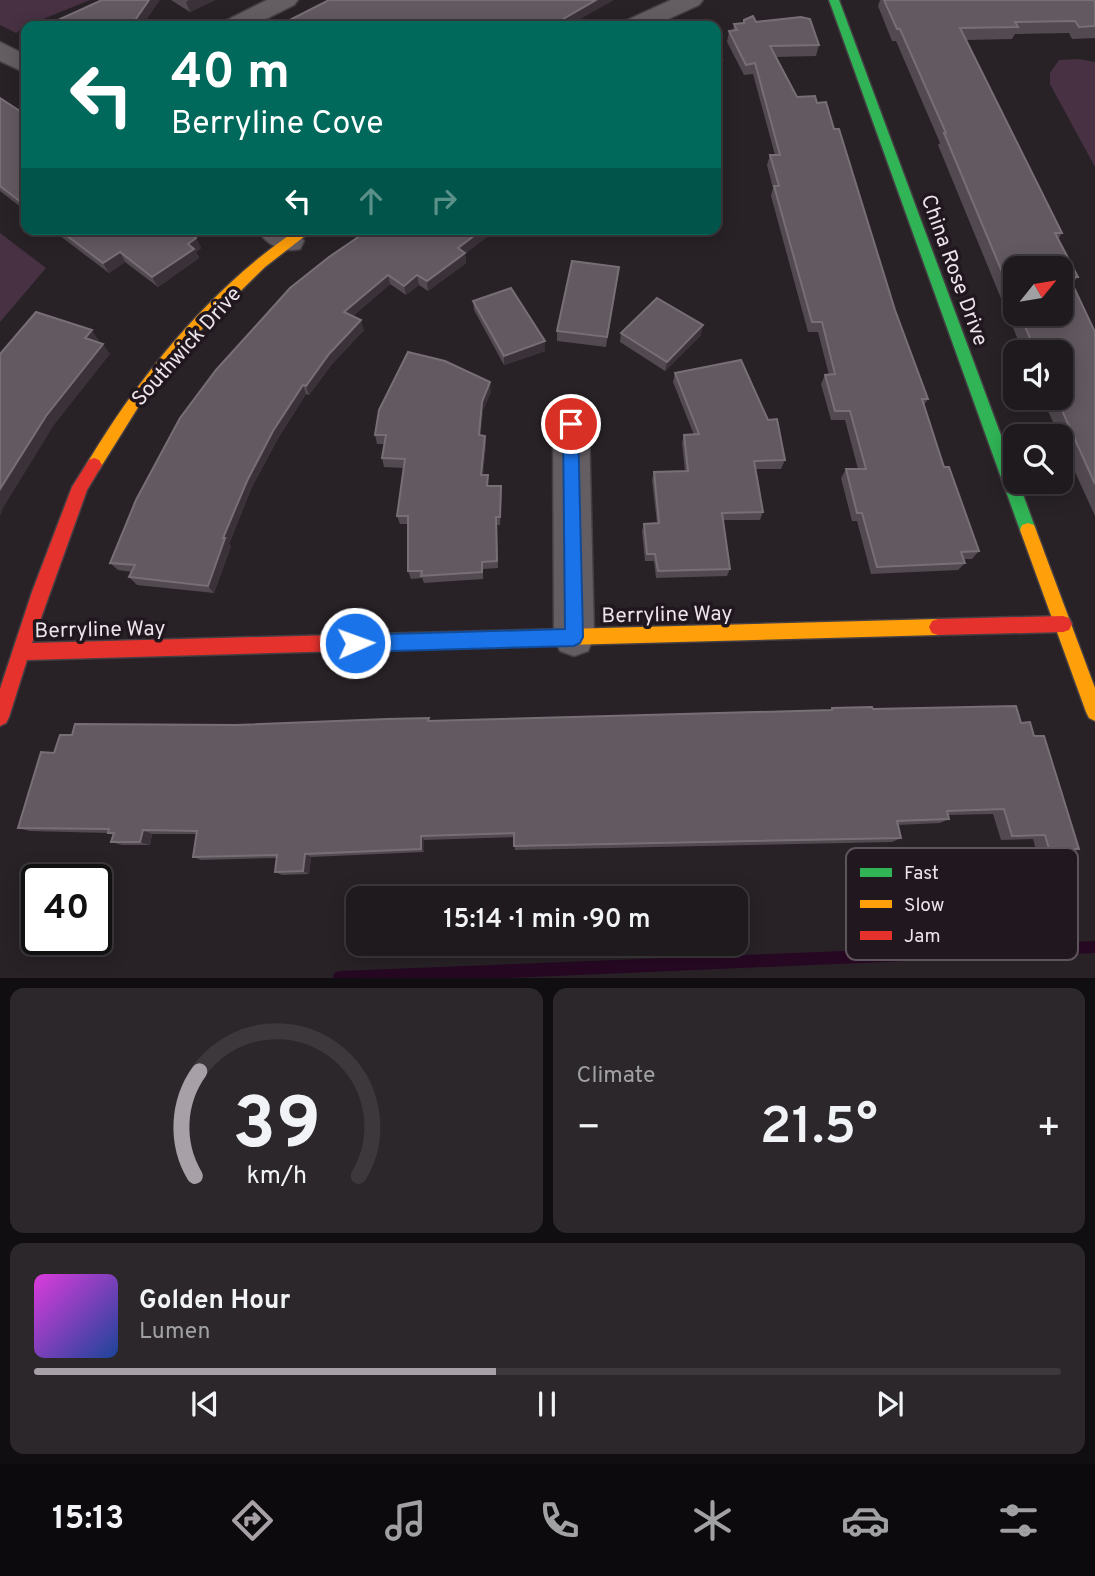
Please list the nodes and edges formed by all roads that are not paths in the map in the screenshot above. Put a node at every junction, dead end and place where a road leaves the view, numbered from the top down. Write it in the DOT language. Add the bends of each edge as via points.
graph roads {
  1 [pos="286,0"];
  2 [pos="691,0"];
  3 [pos="834,0"];
  4 [pos="244,21"];
  5 [pos="645,21"];
  6 [pos="0,50"];
  7 [pos="21,62"];
  8 [pos="288,235"];
  9 [pos="571,424"];
  10 [pos="1063,624"];
  11 [pos="574,637"];
  12 [pos="21,652"];
  13 [pos="1095,712"];
  14 [pos="0,717"];
  1 -- 4 [label="street"];
  2 -- 5 [label="street"];
  3 -- 10 [label="street, China Rose Drive"];
  6 -- 7 [label="street"];
  8 -- 12 [label="street, Southwick Drive" via="213,309 136,398 80,487"];
  9 -- 11 [label="street"];
  10 -- 11 [label="street, Berryline Way"];
  10 -- 13 [label="street, China Rose Drive"];
  11 -- 12 [label="street, Berryline Way"];
  12 -- 14 [label="street, Southwick Drive"];
}
